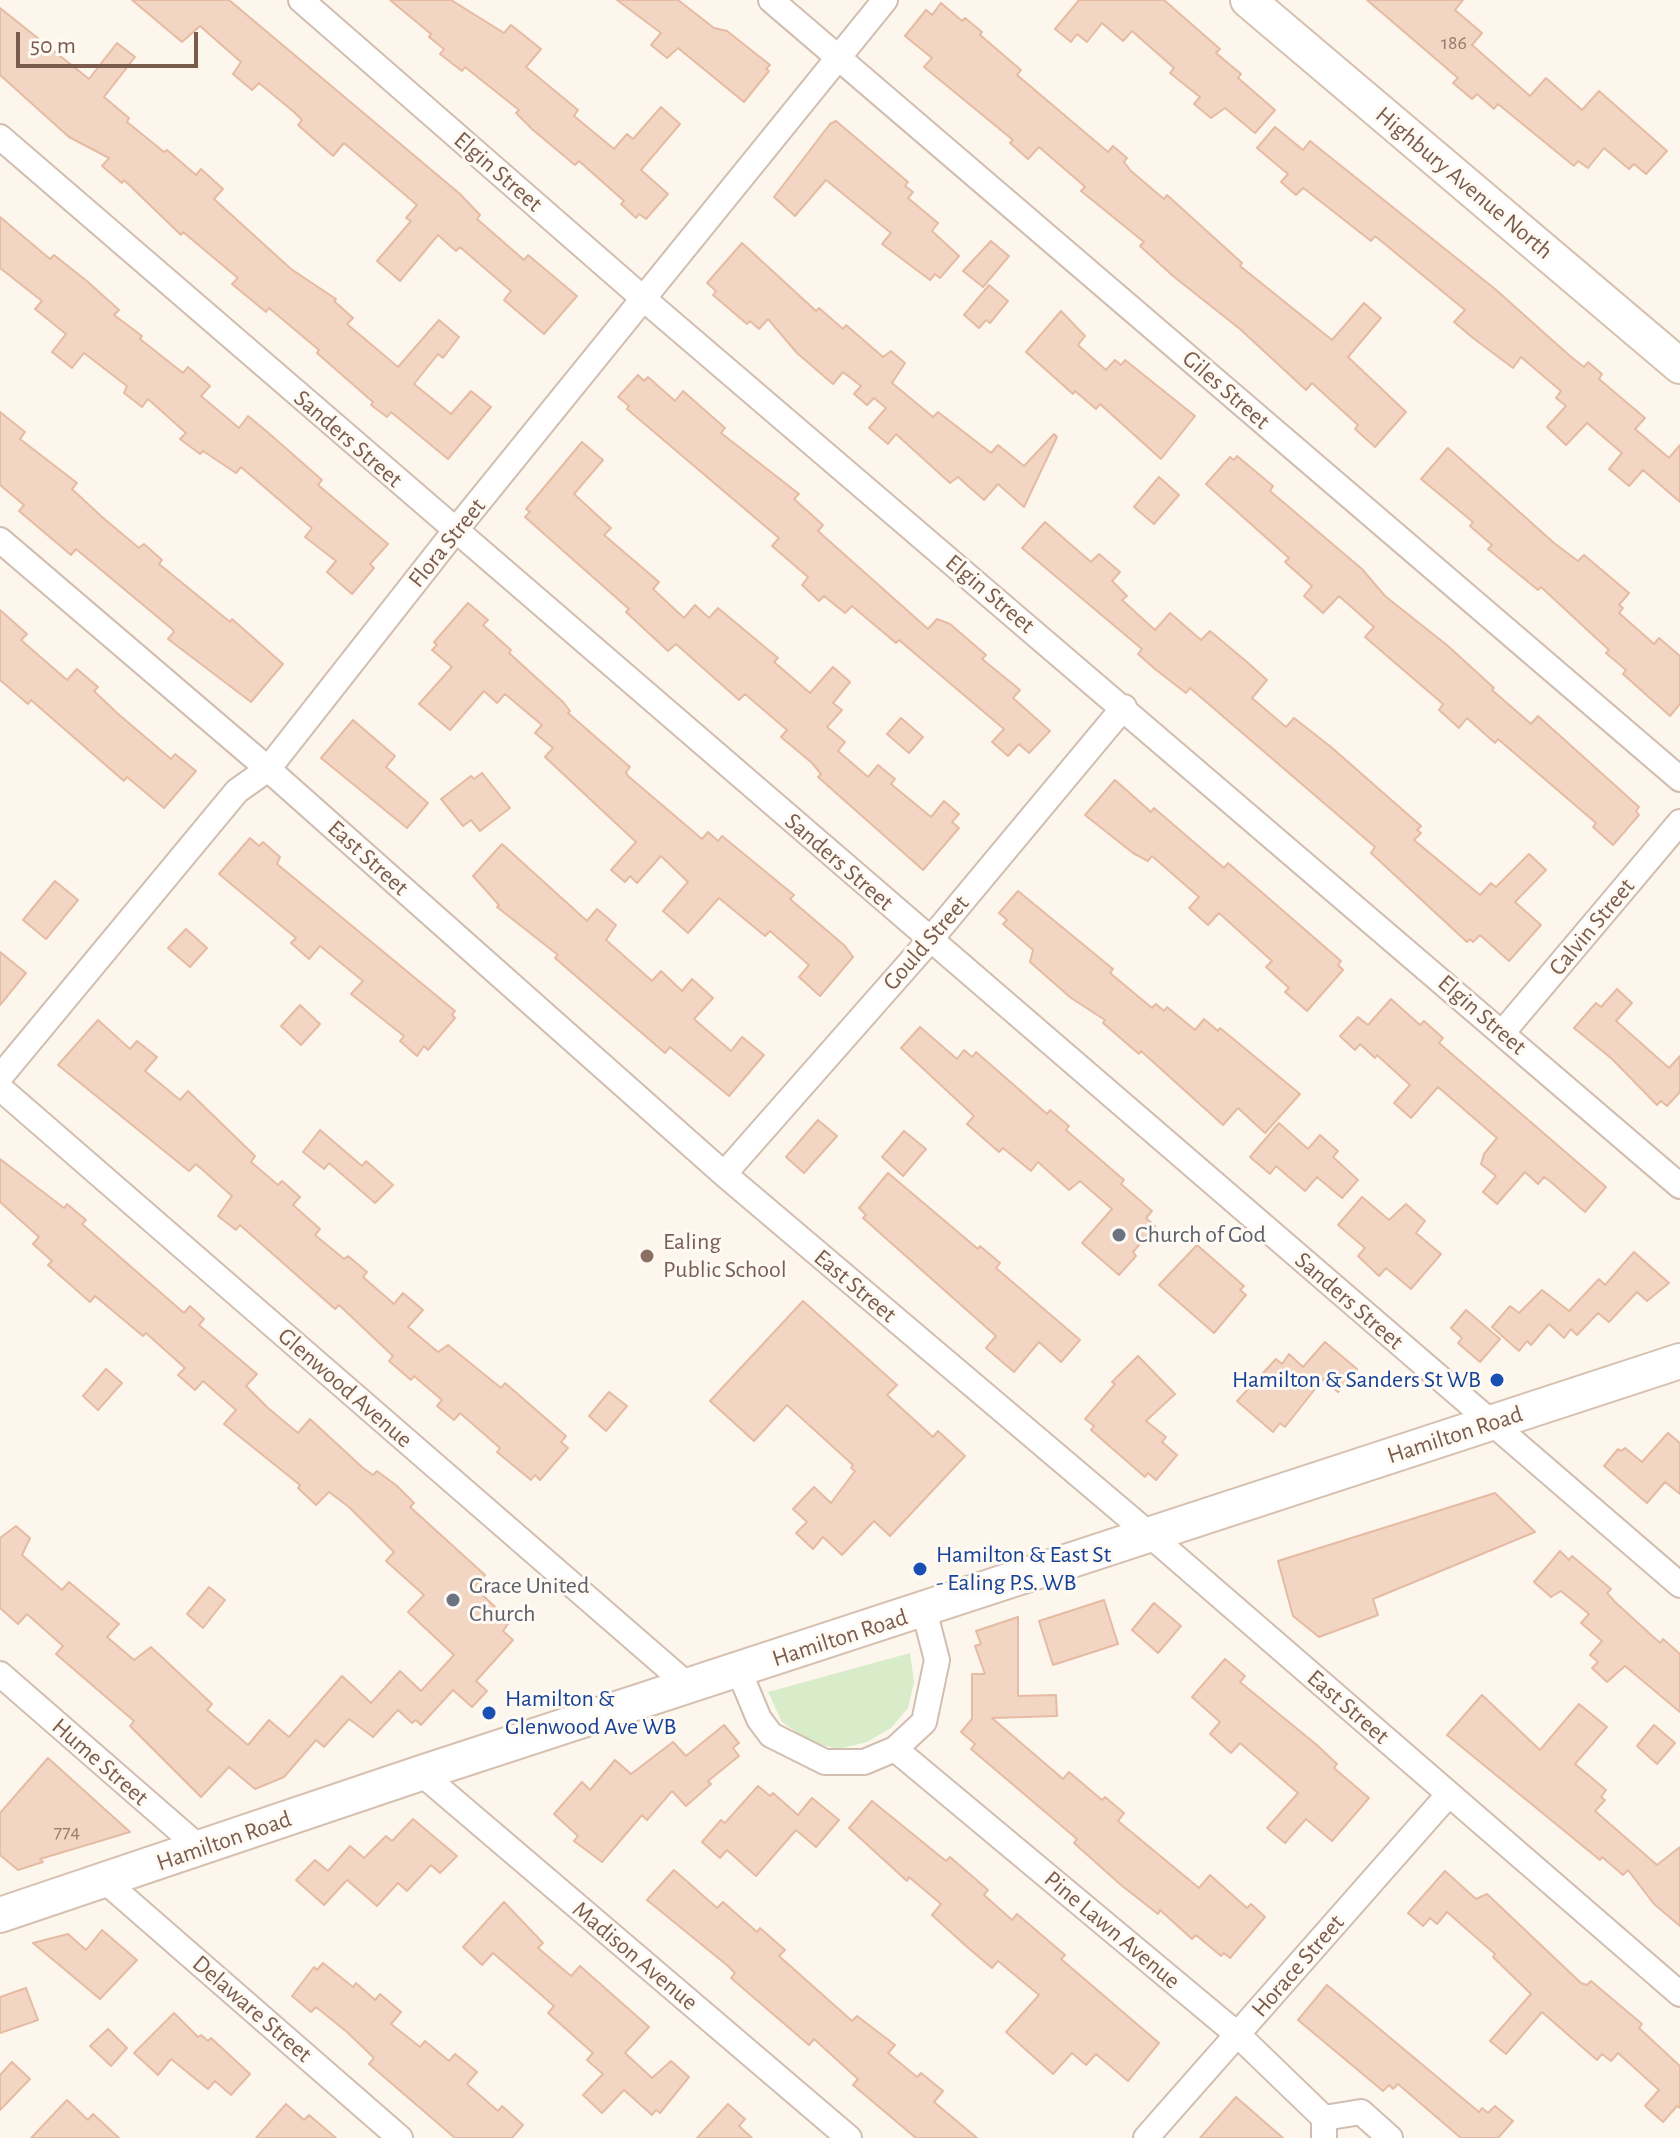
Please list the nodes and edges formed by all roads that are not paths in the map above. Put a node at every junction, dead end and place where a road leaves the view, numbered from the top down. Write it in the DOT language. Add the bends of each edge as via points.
graph roads {
  1 [pos="301,0"];
  2 [pos="771,0"];
  3 [pos="885,0"];
  4 [pos="1248,0"];
  5 [pos="838,57"];
  6 [pos="0,137"];
  7 [pos="645,300"];
  8 [pos="1680,366"];
  9 [pos="455,531"];
  10 [pos="0,540"];
  11 [pos="1124,707"];
  12 [pos="268,769"];
  13 [pos="1680,779"];
  14 [pos="1680,822"];
  15 [pos="930,940"];
  16 [pos="1503,1032"];
  17 [pos="0,1077"];
  18 [pos="0,1088"];
  19 [pos="724,1174"];
  20 [pos="1680,1186"];
  21 [pos="1680,1361"];
  22 [pos="1491,1423"];
  23 [pos="1150,1535"];
  24 [pos="1680,1585"];
  25 [pos="924,1610"];
  26 [pos="739,1671"];
  27 [pos="0,1674"];
  28 [pos="690,1687"];
  29 [pos="895,1749"];
  30 [pos="421,1773"];
  31 [pos="1449,1794"];
  32 [pos="201,1849"];
  33 [pos="105,1881"];
  34 [pos="0,1915"];
  35 [pos="1680,1994"];
  36 [pos="1238,2035"];
  37 [pos="1324,2128"];
  38 [pos="400,2138"];
  39 [pos="849,2138"];
  40 [pos="1146,2138"];
  41 [pos="1390,2138"];
  1 -- 7 [label="street, Elgin Street"];
  2 -- 5 [label="street, Giles Street"];
  3 -- 5 [label="street, Flora Street"];
  4 -- 8 [label="main road, Highbury Avenue North"];
  5 -- 7 [label="street, Flora Street"];
  5 -- 13 [label="street, Giles Street"];
  6 -- 9 [label="street, Sanders Street"];
  7 -- 9 [label="street, Flora Street"];
  7 -- 11 [label="street, Elgin Street"];
  9 -- 12 [label="street, Flora Street"];
  9 -- 15 [label="street, Sanders Street"];
  10 -- 12 [label="street, East Street"];
  11 -- 15 [label="street, Gould Street"];
  11 -- 16 [label="street, Elgin Street"];
  12 -- 17 [label="street, Flora Street" via="237,791"];
  12 -- 19 [label="street, East Street"];
  14 -- 16 [label="street, Calvin Street"];
  15 -- 19 [label="street, Gould Street"];
  15 -- 22 [label="street, Sanders Street"];
  16 -- 20 [label="street, Elgin Street"];
  18 -- 28 [label="street, Glenwood Avenue"];
  19 -- 23 [label="street, East Street"];
  21 -- 22 [label="main road, Hamilton Road"];
  22 -- 23 [label="main road, Hamilton Road"];
  22 -- 24 [label="street, Sanders Street"];
  23 -- 25 [label="main road, Hamilton Road"];
  23 -- 31 [label="street, East Street"];
  25 -- 26 [label="main road, Hamilton Road"];
  25 -- 29 [label="street" via="937,1660 924,1722"];
  26 -- 28 [label="main road, Hamilton Road"];
  26 -- 29 [label="street" via="759,1719 771,1735 797,1751 825,1762 864,1762"];
  27 -- 32 [label="street, Hume Street"];
  28 -- 30 [label="main road, Hamilton Road"];
  29 -- 36 [label="street, Pine Lawn Avenue"];
  30 -- 32 [label="main road, Hamilton Road"];
  30 -- 39 [label="street, Madison Avenue"];
  31 -- 35 [label="street, East Street"];
  31 -- 36 [label="street, Horace Street"];
  32 -- 33 [label="main road, Hamilton Road"];
  33 -- 34 [label="main road, Hamilton Road"];
  33 -- 38 [label="street, Delaware Street"];
  36 -- 37 [label="street, Pine Lawn Avenue"];
  36 -- 40 [label="street, Horace Street"];
  37 -- 41 [label="street, Pine Lawn Avenue" via="1361,2112"];
}
